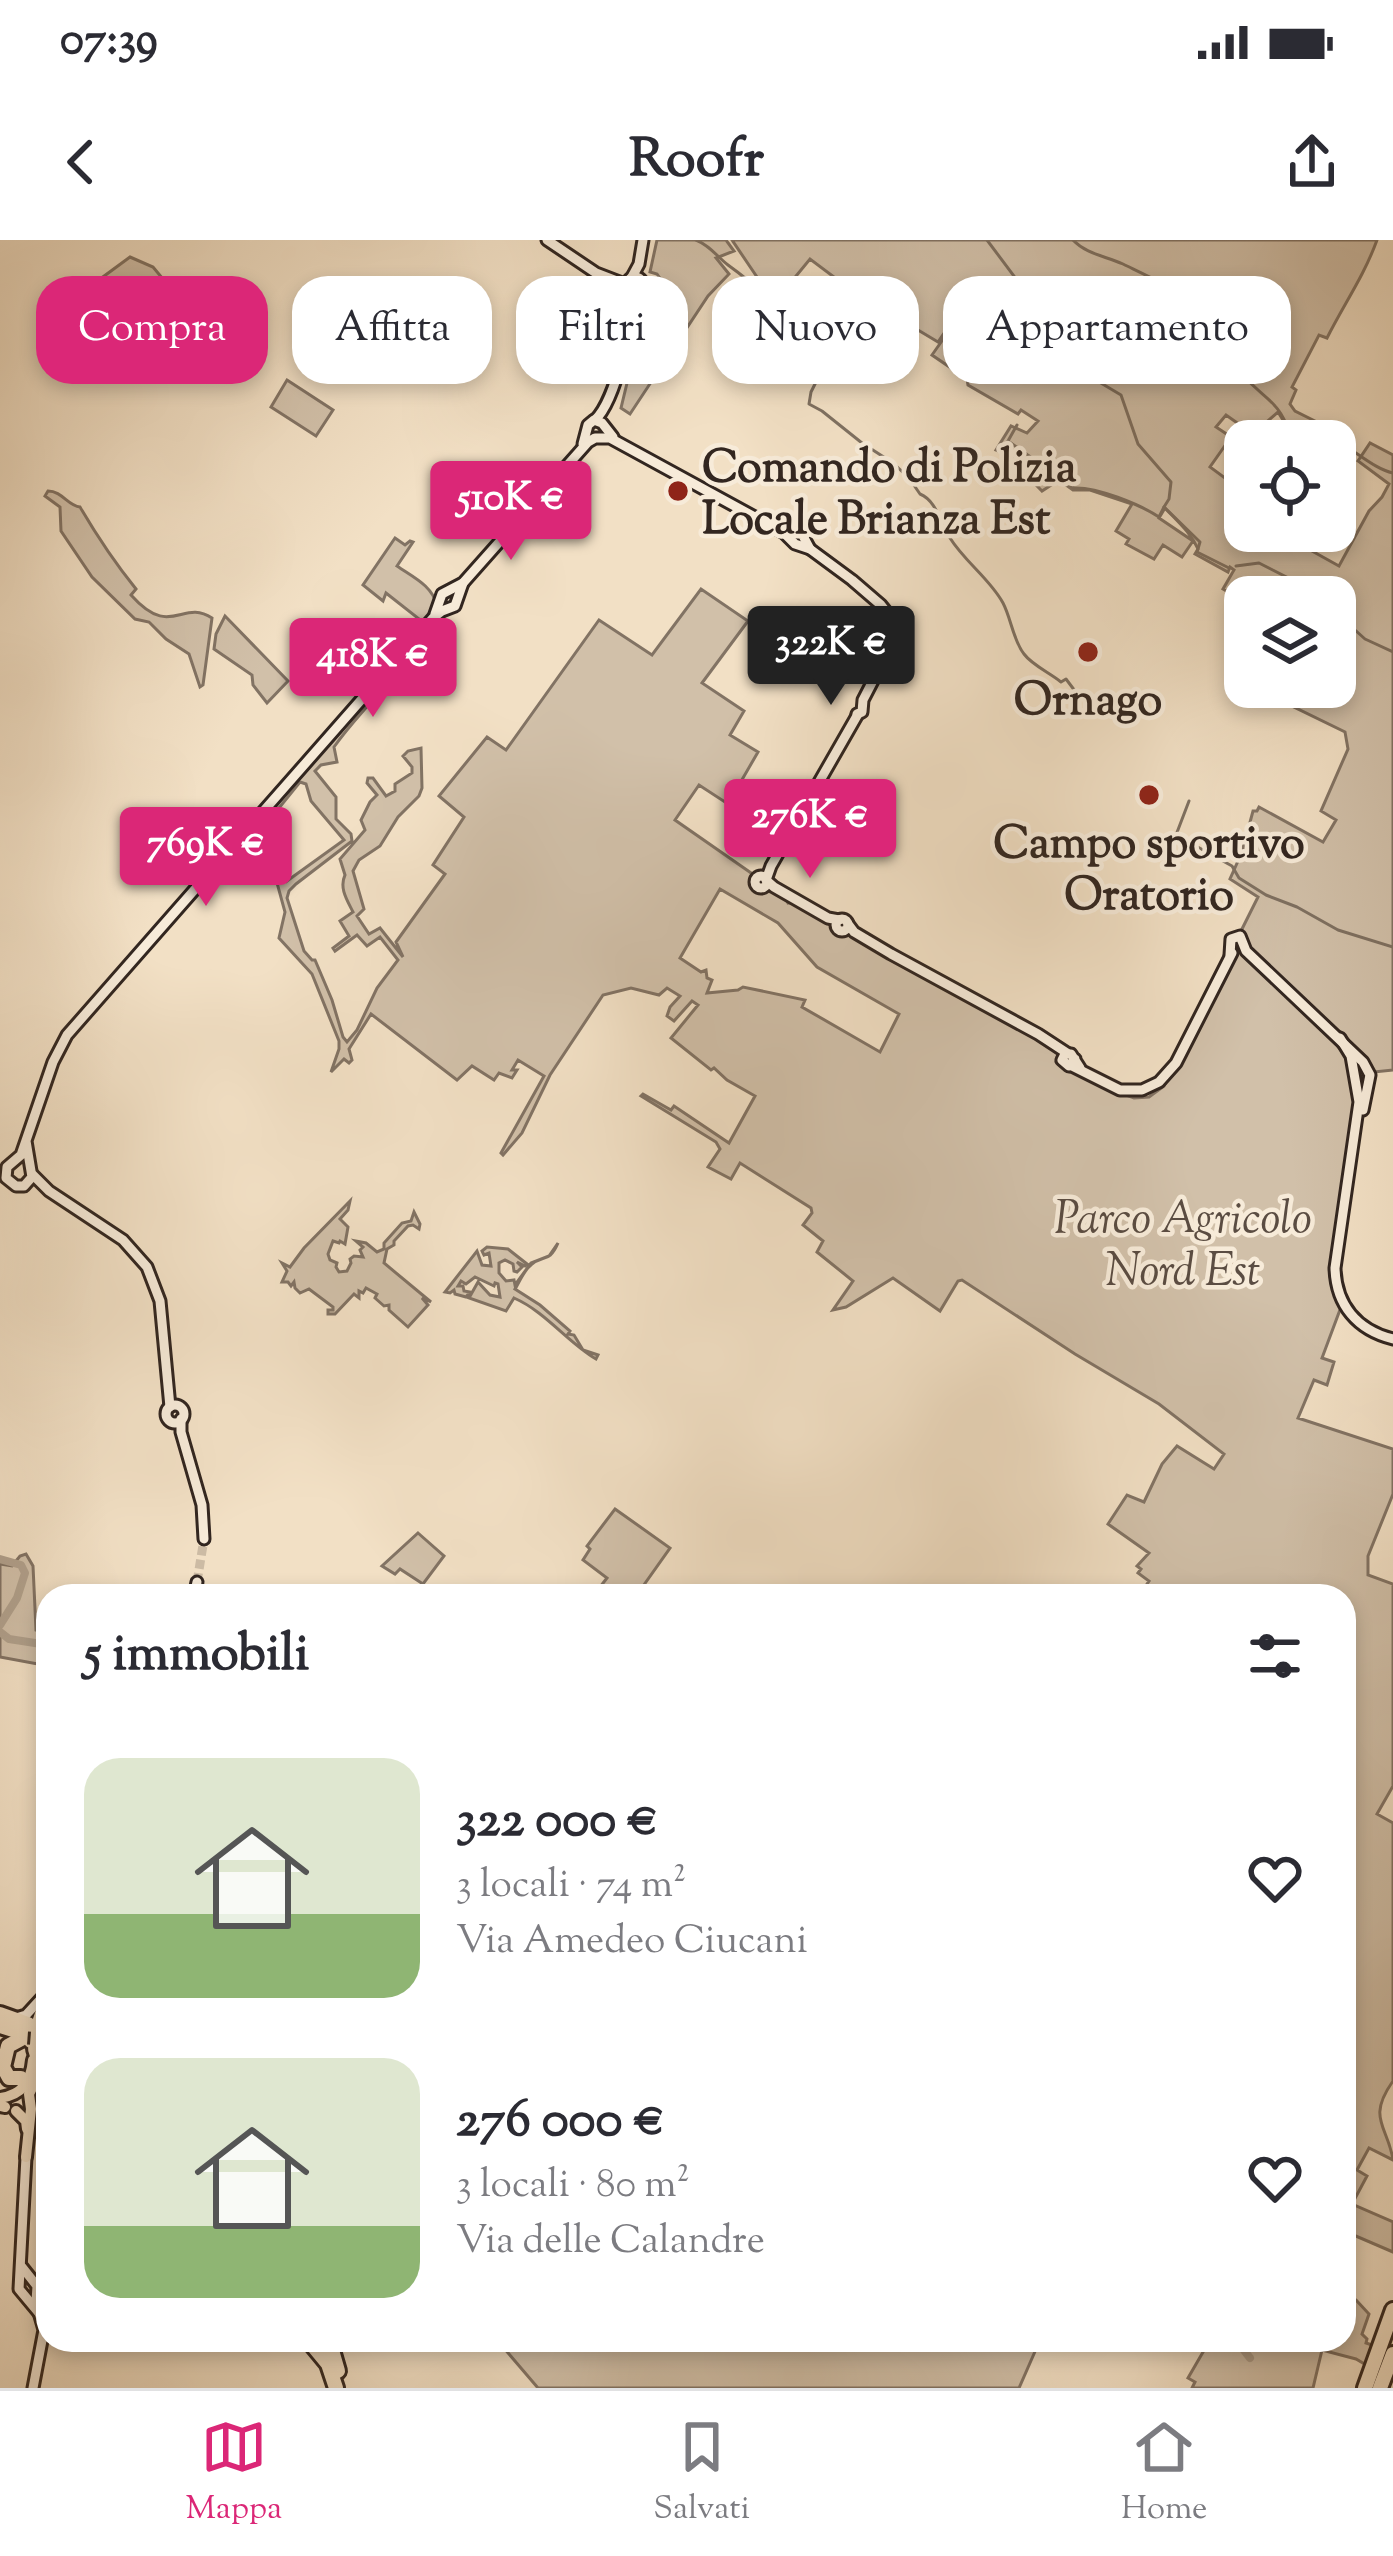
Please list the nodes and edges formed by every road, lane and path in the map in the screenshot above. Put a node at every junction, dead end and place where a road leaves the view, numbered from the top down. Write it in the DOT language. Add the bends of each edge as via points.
graph roads {
  1 [pos="547,240"];
  2 [pos="643,240"];
  3 [pos="604,276"];
  4 [pos="635,276"];
  5 [pos="613,384"];
  6 [pos="598,430"];
  7 [pos="1337,1035"];
  8 [pos="1366,1066"];
  9 [pos="1360,1078"];
  10 [pos="26,1165"];
  11 [pos="21,1186"];
  12 [pos="49,1190"];
  13 [pos="1393,1339"];
  14 [pos="204,1538"];
  15 [pos="36,2005"];
  16 [pos="0,2025"];
  17 [pos="36,2042"];
  18 [pos="0,2060"];
  19 [pos="36,2076"];
  20 [pos="36,2077"];
  21 [pos="0,2079"];
  22 [pos="28,2080"];
  23 [pos="3,2102"];
  24 [pos="31,2104"];
  25 [pos="26,2157"];
  26 [pos="20,2262"];
  27 [pos="34,2285"];
  28 [pos="21,2291"];
  29 [pos="36,2294"];
  30 [pos="36,2308"];
  31 [pos="1393,2310"];
  32 [pos="1393,2333"];
  33 [pos="42,2352"];
  34 [pos="318,2352"];
  35 [pos="329,2352"];
  36 [pos="1393,2354"];
  37 [pos="33,2388"];
  38 [pos="338,2388"];
  39 [pos="1372,2388"];
  1 -- 3 [label="main road"];
  2 -- 4 [label="main road"];
  5 -- 6 [label="main road"];
  6 -- 7 [label="main road" via="798,540 865,590 895,625 766,882 1052,1042 1120,1090 1142,1090 1176,1064 1236,947"];
  6 -- 10 [label="main road" via="454,595 441,594 433,618 70,1031 26,1141"];
  7 -- 8 [label="main road"];
  7 -- 9 [label="main road"];
  8 -- 9 [label="main road"];
  8 -- 9 [label="main road" via="1360,1063"];
  9 -- 13 [label="main road" via="1336,1287 1355,1320"];
  10 -- 11 [label="main road" via="30,1181"];
  10 -- 11 [label="main road" via="8,1165 11,1184"];
  10 -- 12 [label="main road"];
  11 -- 12 [label="main road"];
  12 -- 14 [label="main road" via="123,1240 152,1275 168,1387 183,1411 179,1425"];
  15 -- 16 [label="main road"];
  16 -- 17 [label="highway"];
  16 -- 18 [label="highway"];
  17 -- 22 [label="highway" via="12,2042 3,2067 9,2078"];
  17 -- 23 [label="main road" via="27,2083"];
  19 -- 22 [label="main road"];
  20 -- 22 [label="main road"];
  21 -- 22 [label="main road"];
  21 -- 23 [label="main road"];
  22 -- 24 [label="main road"];
  23 -- 24 [label="main road"];
  23 -- 24 [label="main road" via="27,2113"];
  23 -- 25 [label="main road" via="27,2123"];
  24 -- 25 [label="main road"];
  25 -- 26 [label="main road"];
  26 -- 27 [label="main road"];
  26 -- 28 [label="main road"];
  27 -- 28 [label="main road" via="24,2280"];
  27 -- 29 [label="main road"];
  28 -- 30 [label="main road"];
  31 -- 39 [label="highway"];
  32 -- 39 [label="highway"];
  33 -- 37 [label="main road"];
  34 -- 38 [label="highway"];
  35 -- 38 [label="highway"];
  36 -- 39 [label="highway"];
}
